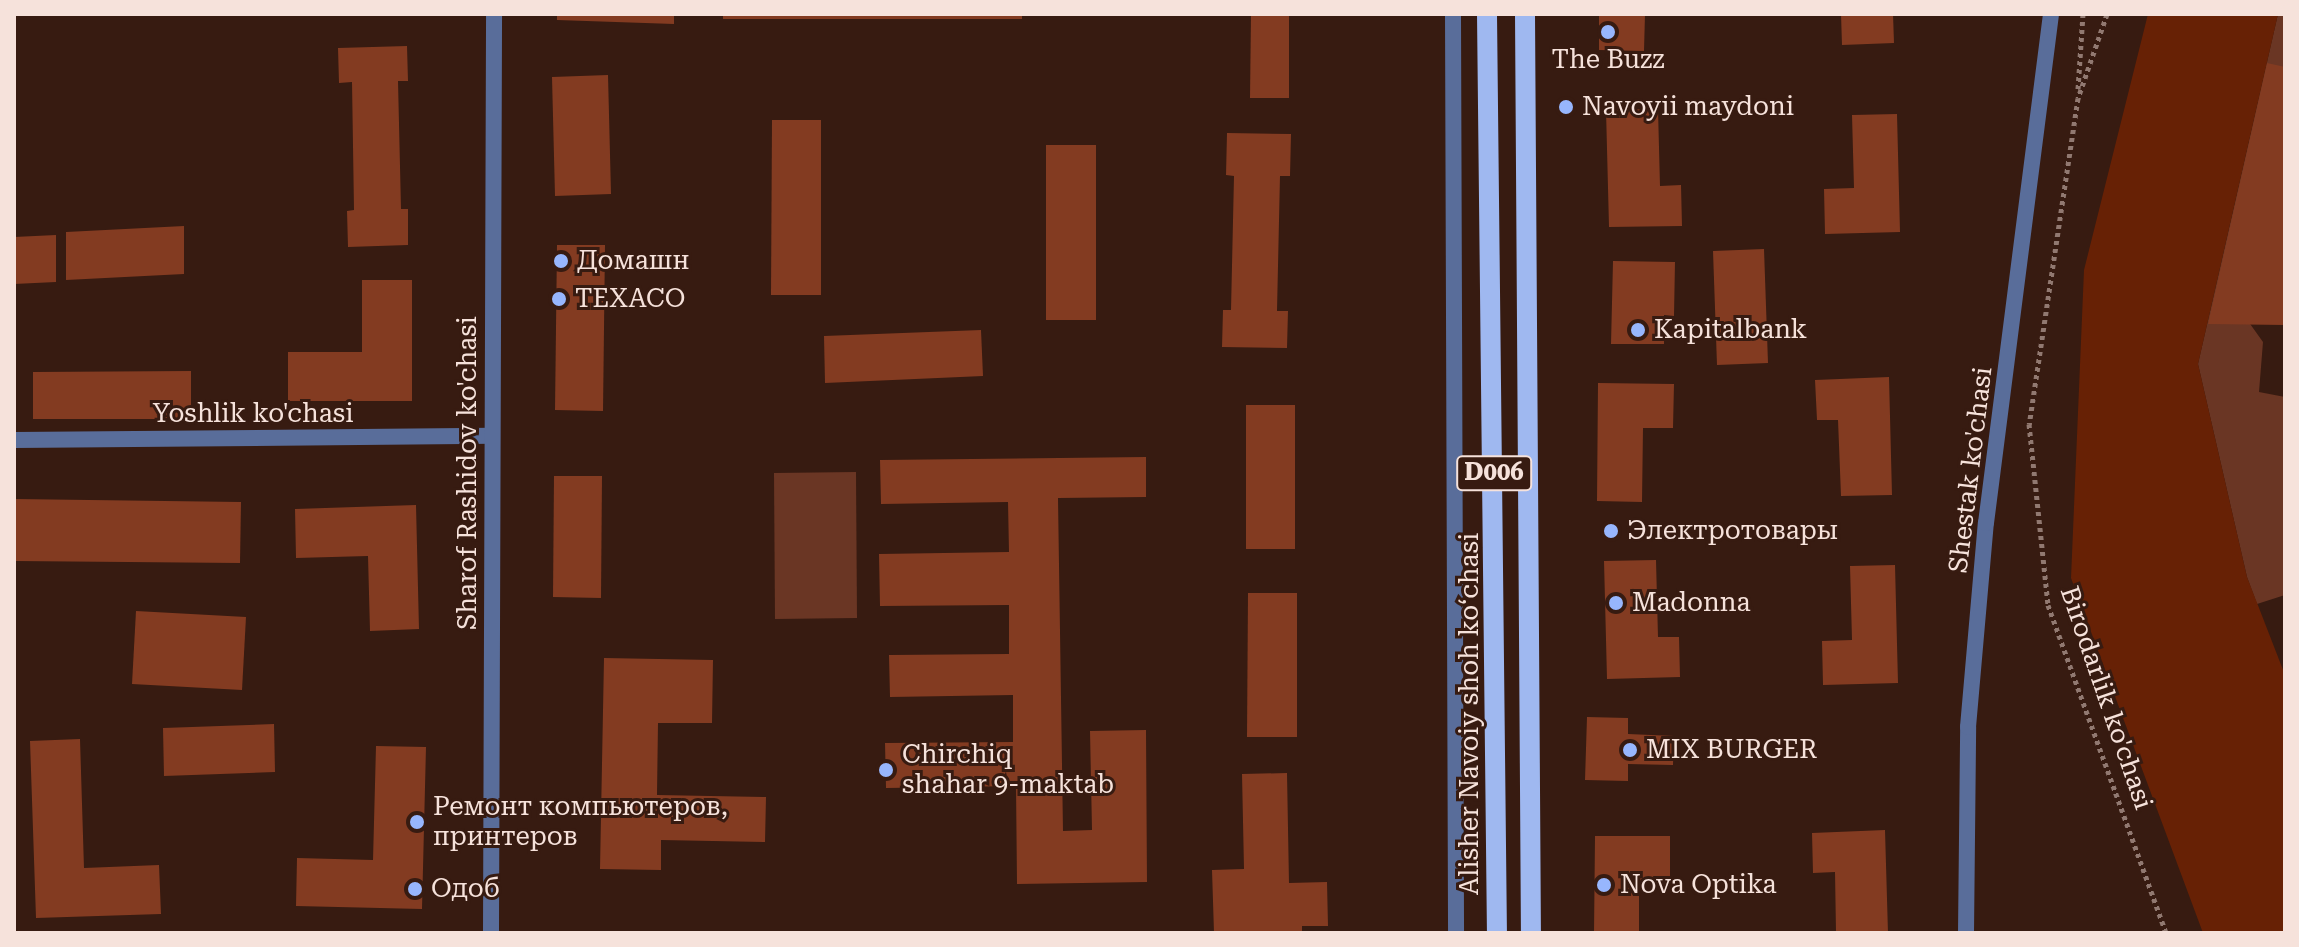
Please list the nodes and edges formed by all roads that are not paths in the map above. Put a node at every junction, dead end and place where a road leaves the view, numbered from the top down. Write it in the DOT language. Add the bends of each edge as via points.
graph roads {
  1 [pos="494,14"];
  2 [pos="1453,14"];
  3 [pos="1487,14"];
  4 [pos="1525,14"];
  5 [pos="2051,14"];
  6 [pos="492,436"];
  7 [pos="14,440"];
  8 [pos="491,933"];
  9 [pos="1456,933"];
  10 [pos="1497,933"];
  11 [pos="1531,933"];
  12 [pos="1966,933"];
  1 -- 6 [label="street, Sharof Rashidov ko'chasi"];
  2 -- 9 [label="street, Alisher Navoiy shoh koʻchasi"];
  3 -- 10 [label="main road, Alisher Navoiy shoh koʻchasi / D006"];
  4 -- 11 [label="main road, D006"];
  5 -- 12 [label="street, Shestak ko'chasi" via="1986,523 1968,727"];
  6 -- 7 [label="street, Yoshlik ko'chasi"];
  6 -- 8 [label="street, Sharof Rashidov ko'chasi"];
}
